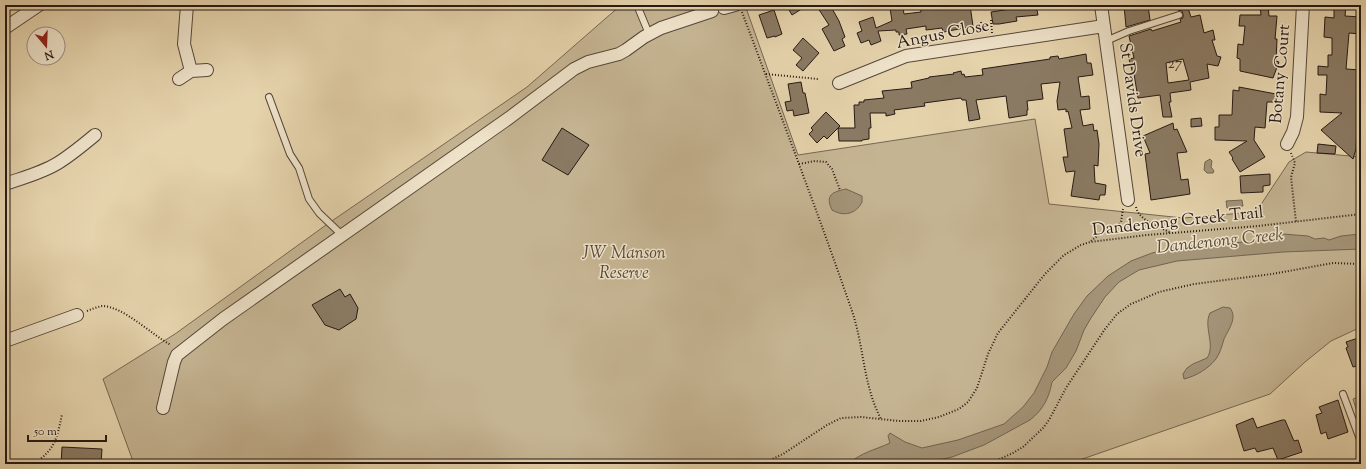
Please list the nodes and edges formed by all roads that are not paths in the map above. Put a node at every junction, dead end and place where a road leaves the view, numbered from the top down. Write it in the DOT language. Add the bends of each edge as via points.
graph roads {
  1 [pos="39,5"];
  2 [pos="187,5"];
  3 [pos="637,5"];
  4 [pos="1101,5"];
  5 [pos="1303,5"];
  6 [pos="727,8"];
  7 [pos="1179,15"];
  8 [pos="1104,26"];
  9 [pos="5,28"];
  10 [pos="649,34"];
  11 [pos="1106,41"];
  12 [pos="206,70"];
  13 [pos="191,71"];
  14 [pos="179,79"];
  15 [pos="839,83"];
  16 [pos="269,97"];
  17 [pos="95,135"];
  18 [pos="1287,144"];
  19 [pos="5,184"];
  20 [pos="1129,205"];
  21 [pos="342,235"];
  22 [pos="77,314"];
  23 [pos="5,340"];
  24 [pos="1343,394"];
  25 [pos="163,408"];
  26 [pos="1361,442"];
  1 -- 9 [label="street"];
  2 -- 13 [label="street" via="184,44"];
  3 -- 10 [label="lane"];
  4 -- 8 [label="street, St Davids Drive"];
  5 -- 18 [label="street, Botany Court" via="1297,117"];
  6 -- 10 [label="street"];
  7 -- 11 [label="lane"];
  8 -- 11 [label="street, St Davids Drive"];
  8 -- 15 [label="street, Angus Close" via="906,56"];
  10 -- 21 [label="street" via="619,54 588,62 561,77 509,118"];
  11 -- 20 [label="street, St Davids Drive"];
  12 -- 13 [label="street"];
  13 -- 14 [label="street"];
  16 -- 21 [label="lane" via="290,154 299,168 309,199 319,213"];
  17 -- 19 [label="street" via="57,164"];
  21 -- 25 [label="street" via="223,319 177,355"];
  22 -- 23 [label="street"];
  24 -- 26 [label="lane"];
}
